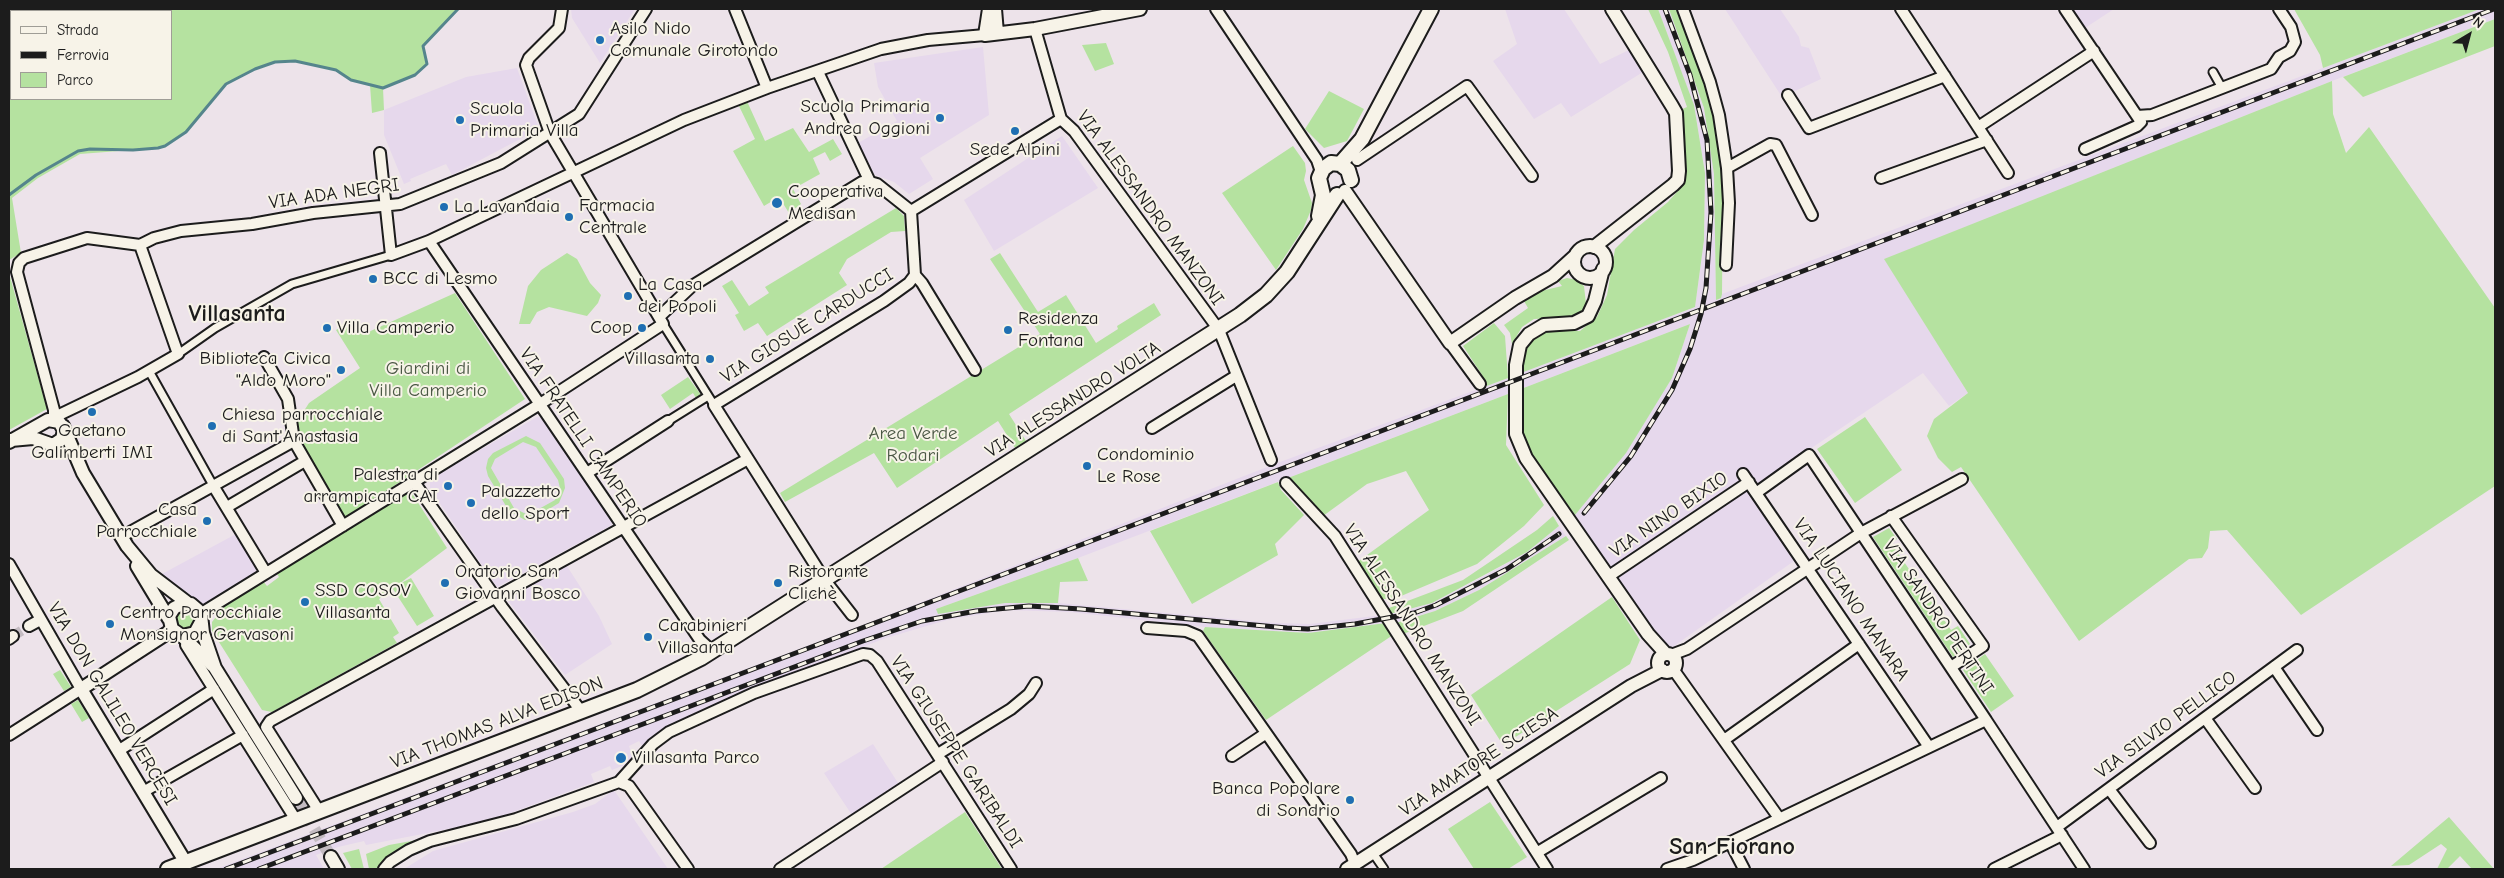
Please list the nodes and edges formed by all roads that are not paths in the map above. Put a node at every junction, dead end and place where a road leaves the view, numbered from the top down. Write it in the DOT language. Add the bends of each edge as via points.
graph roads {
  1 [pos="562,9"];
  2 [pos="646,9"];
  3 [pos="736,9"];
  4 [pos="990,9"];
  5 [pos="995,9"];
  6 [pos="1140,9"];
  7 [pos="1216,9"];
  8 [pos="1431,9"];
  9 [pos="1612,9"];
  10 [pos="1683,9"];
  11 [pos="1901,9"];
  12 [pos="2065,9"];
  13 [pos="2280,9"];
  14 [pos="1035,29"];
  15 [pos="991,34"];
  16 [pos="2094,51"];
  17 [pos="818,72"];
  18 [pos="2213,72"];
  19 [pos="1945,76"];
  20 [pos="767,88"];
  21 [pos="2222,88"];
  22 [pos="1788,95"];
  23 [pos="2137,116"];
  24 [pos="1062,119"];
  25 [pos="1978,127"];
  26 [pos="550,133"];
  27 [pos="1363,137"];
  28 [pos="1987,140"];
  29 [pos="1382,145"];
  30 [pos="2085,149"];
  31 [pos="380,154"];
  32 [pos="1357,160"];
  33 [pos="1340,164"];
  34 [pos="1727,168"];
  35 [pos="1320,172"];
  36 [pos="2008,173"];
  37 [pos="574,174"];
  38 [pos="1532,176"];
  39 [pos="1881,178"];
  40 [pos="870,182"];
  41 [pos="1322,188"];
  42 [pos="1344,188"];
  43 [pos="384,205"];
  44 [pos="911,211"];
  45 [pos="1812,215"];
  46 [pos="1317,224"];
  47 [pos="429,241"];
  48 [pos="140,245"];
  49 [pos="1594,247"];
  50 [pos="391,255"];
  51 [pos="1575,256"];
  52 [pos="1726,265"];
  53 [pos="1603,269"];
  54 [pos="1581,274"];
  55 [pos="914,275"];
  56 [pos="1553,276"];
  57 [pos="1596,293"];
  58 [pos="660,320"];
  59 [pos="1219,330"];
  60 [pos="1450,343"];
  61 [pos="178,354"];
  62 [pos="264,357"];
  63 [pos="976,370"];
  64 [pos="149,371"];
  65 [pos="1236,376"];
  66 [pos="1480,384"];
  67 [pos="708,396"];
  68 [pos="540,404"];
  69 [pos="714,405"];
  70 [pos="668,421"];
  71 [pos="54,423"];
  72 [pos="1152,428"];
  73 [pos="10,441"];
  74 [pos="294,441"];
  75 [pos="49,444"];
  76 [pos="748,458"];
  77 [pos="1271,460"];
  78 [pos="305,461"];
  79 [pos="83,473"];
  80 [pos="587,473"];
  81 [pos="1746,478"];
  82 [pos="1962,479"];
  83 [pos="414,482"];
  84 [pos="1286,483"];
  85 [pos="214,487"];
  86 [pos="1756,493"];
  87 [pos="227,507"];
  88 [pos="1892,516"];
  89 [pos="343,526"];
  90 [pos="622,526"];
  91 [pos="1861,533"];
  92 [pos="124,542"];
  93 [pos="9,564"];
  94 [pos="1808,569"];
  95 [pos="266,574"];
  96 [pos="1609,576"];
  97 [pos="824,579"];
  98 [pos="495,596"];
  99 [pos="189,604"];
  100 [pos="852,615"];
  101 [pos="201,618"];
  102 [pos="40,620"];
  103 [pos="29,626"];
  104 [pos="174,628"];
  105 [pos="1148,628"];
  106 [pos="1859,644"];
  107 [pos="2297,650"];
  108 [pos="712,651"];
  109 [pos="1666,662"];
  110 [pos="1951,667"];
  111 [pos="2274,667"];
  112 [pos="215,668"];
  113 [pos="1036,683"];
  114 [pos="81,689"];
  115 [pos="214,689"];
  116 [pos="581,711"];
  117 [pos="2205,718"];
  118 [pos="1986,720"];
  119 [pos="2317,730"];
  120 [pos="9,734"];
  121 [pos="1265,734"];
  122 [pos="243,735"];
  123 [pos="1724,740"];
  124 [pos="1929,747"];
  125 [pos="118,751"];
  126 [pos="1232,756"];
  127 [pos="941,758"];
  128 [pos="1489,778"];
  129 [pos="1661,778"];
  130 [pos="619,782"];
  131 [pos="2255,788"];
  132 [pos="2109,789"];
  133 [pos="143,792"];
  134 [pos="296,798"];
  135 [pos="319,811"];
  136 [pos="1779,818"];
  137 [pos="296,820"];
  138 [pos="2059,831"];
  139 [pos="1730,842"];
  140 [pos="2150,844"];
  141 [pos="1538,852"];
  142 [pos="1373,853"];
  143 [pos="331,857"];
  144 [pos="186,863"];
  145 [pos="1351,867"];
  146 [pos="168,869"];
  147 [pos="338,869"];
  148 [pos="384,869"];
  149 [pos="688,869"];
  150 [pos="780,869"];
  151 [pos="1011,869"];
  152 [pos="1384,869"];
  153 [pos="1547,869"];
  154 [pos="1666,869"];
  155 [pos="1744,869"];
  156 [pos="1994,869"];
  157 [pos="2084,869"];
  1 -- 26 [label="street" via="559,28 526,65"];
  2 -- 26 [label="street, VIA ADA NEGRI" via="579,114"];
  3 -- 20 [label="street"];
  4 -- 15 [label="street"];
  5 -- 15 [label="street"];
  6 -- 14 [label="street"];
  7 -- 35 [label="street" via="1317,160"];
  8 -- 27 [label="main road, VIA ALESSANDRO VOLTA"];
  9 -- 49 [label="street" via="1676,114 1679,171 1678,180"];
  10 -- 34 [label="street" via="1712,90"];
  11 -- 19 [label="street"];
  12 -- 16 [label="street"];
  13 -- 21 [label="street" via="2292,27 2295,42 2290,51 2280,57 2271,69"];
  14 -- 15 [label="street"];
  14 -- 24 [label="street, VIA ALESSANDRO MANZONI"];
  15 -- 17 [label="street" via="928,40 871,53"];
  16 -- 23 [label="street"];
  16 -- 25 [label="street"];
  17 -- 20 [label="street"];
  17 -- 40 [label="street"];
  18 -- 21 [label="street"];
  19 -- 22 [label="street" via="1809,128"];
  19 -- 25 [label="street"];
  20 -- 37 [label="street" via="684,120"];
  21 -- 23 [label="street" via="2152,115"];
  23 -- 30 [label="street" via="2141,122 2137,126"];
  24 -- 44 [label="street"];
  24 -- 59 [label="street, VIA ALESSANDRO MANZONI"];
  25 -- 28 [label="street"];
  26 -- 37 [label="street"];
  26 -- 43 [label="street, VIA ADA NEGRI" via="492,167 409,201"];
  27 -- 29 [label="street"];
  27 -- 32 [label="main road, VIA ALESSANDRO VOLTA"];
  27 -- 33 [label="main road, VIA ALESSANDRO VOLTA"];
  28 -- 36 [label="street"];
  28 -- 39 [label="street"];
  29 -- 32 [label="street"];
  29 -- 38 [label="street" via="1466,86"];
  31 -- 43 [label="street"];
  32 -- 42 [label="main road, VIA ALESSANDRO VOLTA"];
  33 -- 35 [label="main road, VIA ALESSANDRO VOLTA" via="1328,164"];
  33 -- 42 [label="main road" via="1348,170"];
  34 -- 45 [label="street" via="1770,144 1776,145"];
  34 -- 52 [label="street"];
  35 -- 41 [label="main road, VIA ALESSANDRO VOLTA"];
  37 -- 47 [label="street"];
  37 -- 58 [label="street"];
  40 -- 44 [label="street" via="885,189"];
  40 -- 58 [label="street" via="862,182 692,286"];
  41 -- 42 [label="main road" via="1329,194"];
  41 -- 46 [label="main road, VIA ALESSANDRO VOLTA"];
  42 -- 46 [label="main road, VIA ALESSANDRO VOLTA"];
  42 -- 60 [label="street"];
  43 -- 48 [label="street, VIA ADA NEGRI" via="181,231"];
  43 -- 50 [label="street"];
  44 -- 55 [label="street, VIA GIOSUÈ CARDUCCI"];
  46 -- 59 [label="main road, VIA ALESSANDRO VOLTA" via="1277,284"];
  47 -- 50 [label="street"];
  47 -- 68 [label="street, VIA FRATELLI CAMPERIO"];
  48 -- 61 [label="street"];
  48 -- 71 [label="street" via="87,238 24,258 19,263 17,272 54,410"];
  49 -- 51 [label="street" via="1581,249"];
  49 -- 53 [label="street" via="1604,256"];
  50 -- 61 [label="street" via="292,284"];
  51 -- 54 [label="street" via="1574,265"];
  51 -- 56 [label="street"];
  53 -- 54 [label="street" via="1594,277"];
  53 -- 57 [label="street"];
  54 -- 56 [label="street"];
  54 -- 57 [label="street"];
  55 -- 63 [label="street"];
  55 -- 69 [label="street, VIA GIOSUÈ CARDUCCI" via="909,283 884,301"];
  56 -- 60 [label="street"];
  57 -- 96 [label="street" via="1592,310 1585,319 1544,325 1520,346 1516,365 1516,434 1526,458"];
  58 -- 67 [label="street"];
  58 -- 68 [label="street" via="624,349"];
  59 -- 65 [label="street, VIA ALESSANDRO MANZONI"];
  59 -- 97 [label="main road, VIA ALESSANDRO VOLTA"];
  60 -- 66 [label="street"];
  61 -- 64 [label="street"];
  62 -- 74 [label="street" via="288,399"];
  64 -- 71 [label="street" via="61,414"];
  64 -- 85 [label="street"];
  65 -- 72 [label="street"];
  65 -- 77 [label="street, VIA ALESSANDRO MANZONI"];
  67 -- 69 [label="street"];
  67 -- 70 [label="street"];
  68 -- 80 [label="street, VIA FRATELLI CAMPERIO"];
  68 -- 83 [label="street"];
  69 -- 76 [label="street"];
  70 -- 80 [label="street"];
  71 -- 73 [label="street"];
  71 -- 75 [label="street" via="63,438"];
  71 -- 75 [label="street" via="38,431"];
  71 -- 79 [label="street"];
  73 -- 75 [label="street" via="27,438"];
  74 -- 78 [label="street"];
  74 -- 85 [label="street"];
  75 -- 79 [label="street" via="64,451"];
  76 -- 90 [label="street"];
  76 -- 97 [label="street"];
  78 -- 87 [label="street"];
  78 -- 89 [label="street"];
  79 -- 92 [label="street"];
  80 -- 90 [label="street, VIA FRATELLI CAMPERIO"];
  81 -- 86 [label="street, VIA LUCIANO MANARA"];
  81 -- 96 [label="street, VIA NINO BIXIO"];
  82 -- 88 [label="street, VIA AMATORE SCIESA"];
  83 -- 89 [label="street"];
  83 -- 98 [label="street"];
  84 -- 128 [label="street, VIA ALESSANDRO MANZONI" via="1335,536"];
  85 -- 87 [label="street"];
  85 -- 92 [label="street"];
  86 -- 91 [label="street, VIA SANDRO PERTINI" via="1809,455"];
  86 -- 94 [label="street, VIA LUCIANO MANARA"];
  87 -- 95 [label="street"];
  88 -- 91 [label="street, VIA AMATORE SCIESA"];
  88 -- 110 [label="street" via="1983,646"];
  89 -- 95 [label="street"];
  90 -- 98 [label="street"];
  90 -- 108 [label="street, VIA FRATELLI CAMPERIO" via="702,644"];
  91 -- 94 [label="street, VIA AMATORE SCIESA"];
  91 -- 110 [label="street, VIA SANDRO PERTINI"];
  92 -- 99 [label="street" via="151,575"];
  92 -- 104 [label="street"];
  93 -- 102 [label="street, VIA DON GALILEO VERCESI"];
  94 -- 106 [label="street, VIA LUCIANO MANARA"];
  94 -- 109 [label="street, VIA AMATORE SCIESA"];
  95 -- 101 [label="street"];
  96 -- 109 [label="street"];
  97 -- 100 [label="street"];
  97 -- 108 [label="main road, VIA THOMAS ALVA EDISON"];
  98 -- 116 [label="street"];
  98 -- 135 [label="street" via="270,721 266,727"];
  99 -- 101 [label="street" via="196,608"];
  99 -- 104 [label="street" via="175,607"];
  101 -- 104 [label="street" via="194,633"];
  101 -- 112 [label="street"];
  102 -- 103 [label="street"];
  102 -- 114 [label="street, VIA DON GALILEO VERCESI"];
  104 -- 112 [label="street"];
  104 -- 114 [label="street"];
  104 -- 115 [label="street"];
  105 -- 121 [label="street" via="1186,631 1198,636"];
  106 -- 123 [label="street"];
  106 -- 124 [label="street, VIA LUCIANO MANARA"];
  107 -- 111 [label="street, VIA SILVIO PELLICO"];
  108 -- 116 [label="main road, VIA THOMAS ALVA EDISON" via="656,682"];
  109 -- 123 [label="street"];
  109 -- 128 [label="street, VIA AMATORE SCIESA"];
  110 -- 118 [label="street, VIA SANDRO PERTINI"];
  111 -- 117 [label="street, VIA SILVIO PELLICO"];
  111 -- 119 [label="street"];
  112 -- 134 [label="street"];
  113 -- 127 [label="street" via="1029,694 1011,709"];
  114 -- 120 [label="street"];
  114 -- 125 [label="street, VIA DON GALILEO VERCESI"];
  115 -- 122 [label="street"];
  115 -- 125 [label="street"];
  116 -- 135 [label="main road, VIA THOMAS ALVA EDISON"];
  117 -- 131 [label="street"];
  117 -- 132 [label="street, VIA SILVIO PELLICO"];
  118 -- 124 [label="street"];
  118 -- 138 [label="street, VIA SANDRO PERTINI"];
  121 -- 126 [label="street"];
  121 -- 145 [label="street" via="1351,854"];
  122 -- 133 [label="street"];
  122 -- 137 [label="street"];
  123 -- 136 [label="street"];
  124 -- 136 [label="street"];
  125 -- 133 [label="street, VIA DON GALILEO VERCESI"];
  127 -- 130 [label="street, VIA GIUSEPPE GARIBALDI" via="870,655 857,656 754,693 669,732 653,744"];
  127 -- 150 [label="street"];
  127 -- 151 [label="street, VIA GIUSEPPE GARIBALDI"];
  128 -- 141 [label="street, VIA ALESSANDRO MANZONI"];
  128 -- 142 [label="street, VIA AMATORE SCIESA"];
  129 -- 141 [label="street"];
  130 -- 148 [label="street" via="516,819 430,841 409,850"];
  130 -- 149 [label="street" via="629,786"];
  132 -- 138 [label="street, VIA SILVIO PELLICO"];
  132 -- 140 [label="street"];
  133 -- 144 [label="street, VIA DON GALILEO VERCESI"];
  135 -- 137 [label="main road, VIA THOMAS ALVA EDISON"];
  136 -- 139 [label="street"];
  137 -- 144 [label="main road, VIA THOMAS ALVA EDISON"];
  138 -- 156 [label="street, VIA SILVIO PELLICO"];
  138 -- 157 [label="street, VIA SANDRO PERTINI"];
  139 -- 154 [label="street"];
  139 -- 155 [label="street"];
  141 -- 153 [label="street, VIA ALESSANDRO MANZONI"];
  142 -- 145 [label="street, VIA AMATORE SCIESA"];
  142 -- 152 [label="street"];
  143 -- 147 [label="street"];
  144 -- 146 [label="main road, VIA THOMAS ALVA EDISON"];
}
